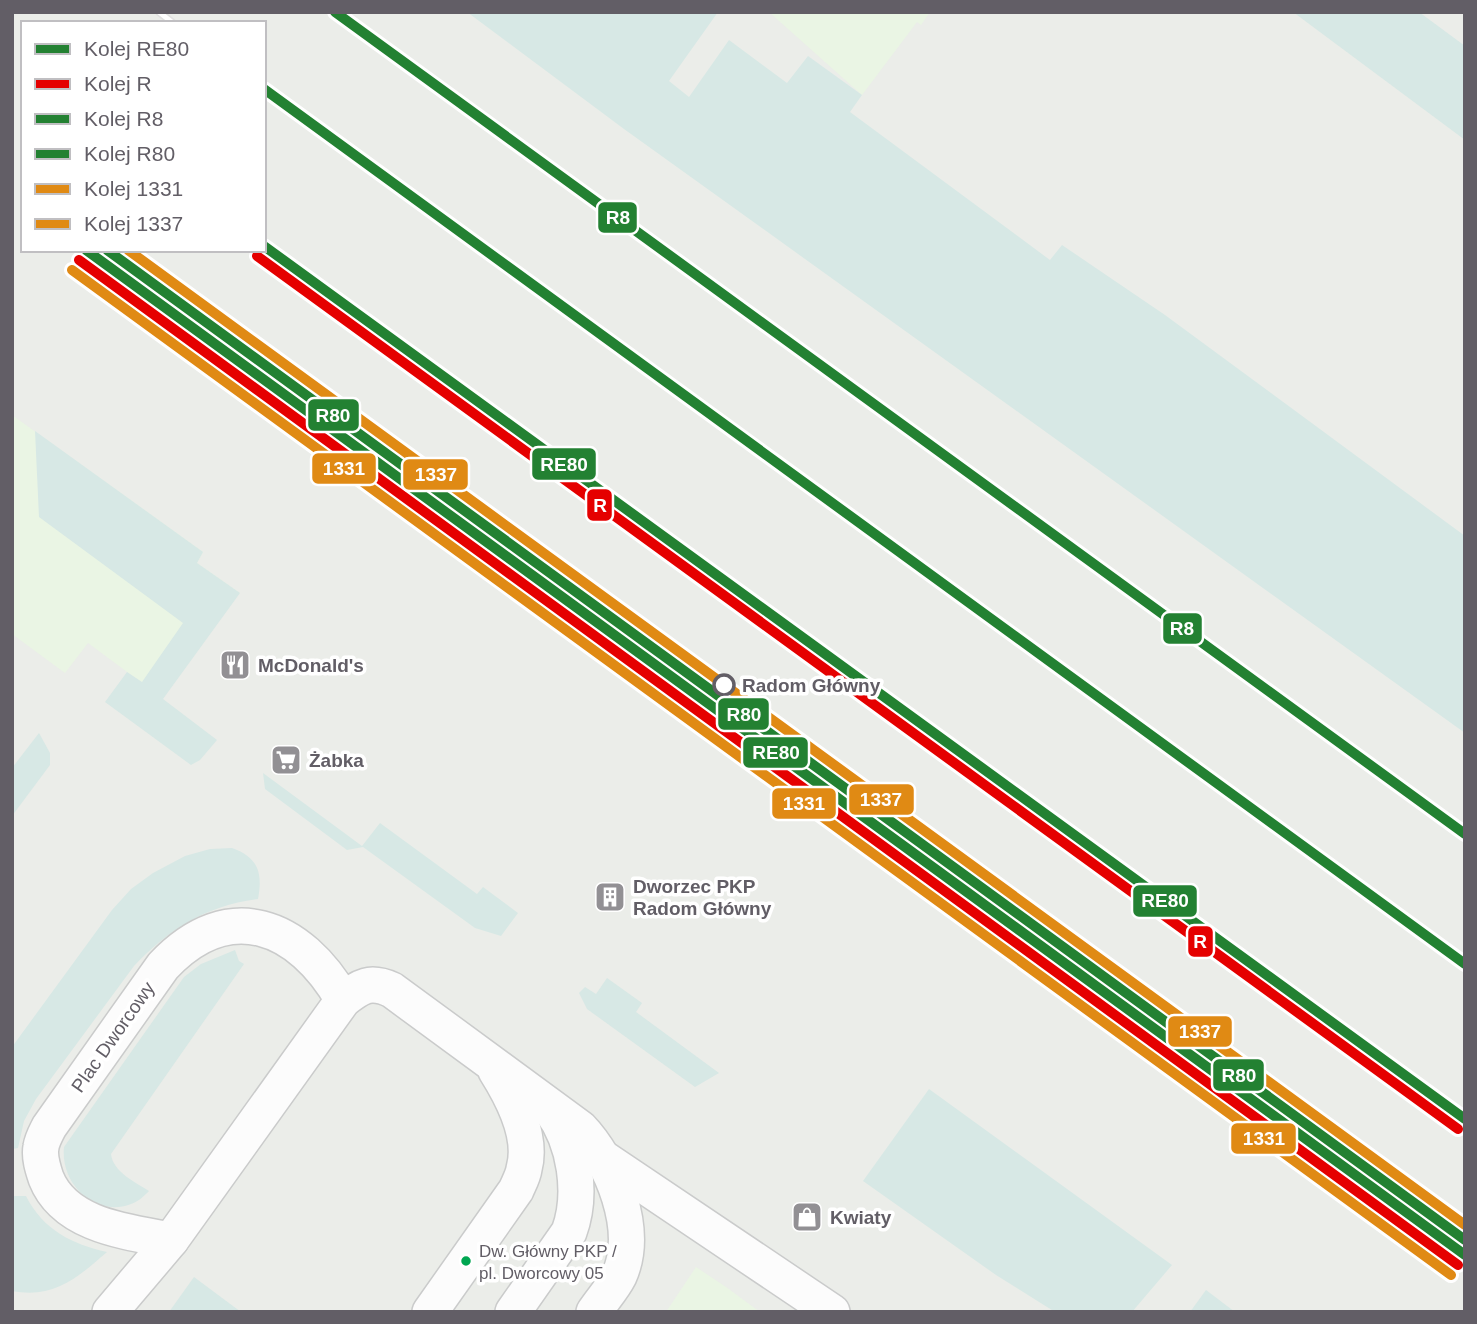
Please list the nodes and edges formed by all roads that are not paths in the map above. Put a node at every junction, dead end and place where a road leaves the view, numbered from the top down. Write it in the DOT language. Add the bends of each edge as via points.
graph roads {
  1 [pos="343,1000"];
  2 [pos="490,1061"];
  3 [pos="547,1104"];
  4 [pos="606,1160"];
  5 [pos="171,1240"];
  6 [pos="110,1312"];
  7 [pos="430,1312"];
  8 [pos="513,1312"];
  9 [pos="594,1312"];
  10 [pos="831,1312"];
  1 -- 2 [label="lane" via="369,984 382,985"];
  1 -- 5 [label="lane"];
  1 -- 5 [label="lane, Plac Dworcowy" via="307,952 256,925 203,935 163,965 49,1127 41,1147 49,1185 67,1207 90,1221"];
  2 -- 3 [label="lane"];
  2 -- 7 [label="lane" via="521,1122 525,1169 516,1189"];
  3 -- 4 [label="lane" via="580,1128"];
  3 -- 8 [label="lane" via="560,1121 571,1154 574,1219"];
  4 -- 9 [label="lane" via="620,1199 625,1246 620,1275"];
  4 -- 10 [label="lane"];
  5 -- 6 [label="lane"];
}
